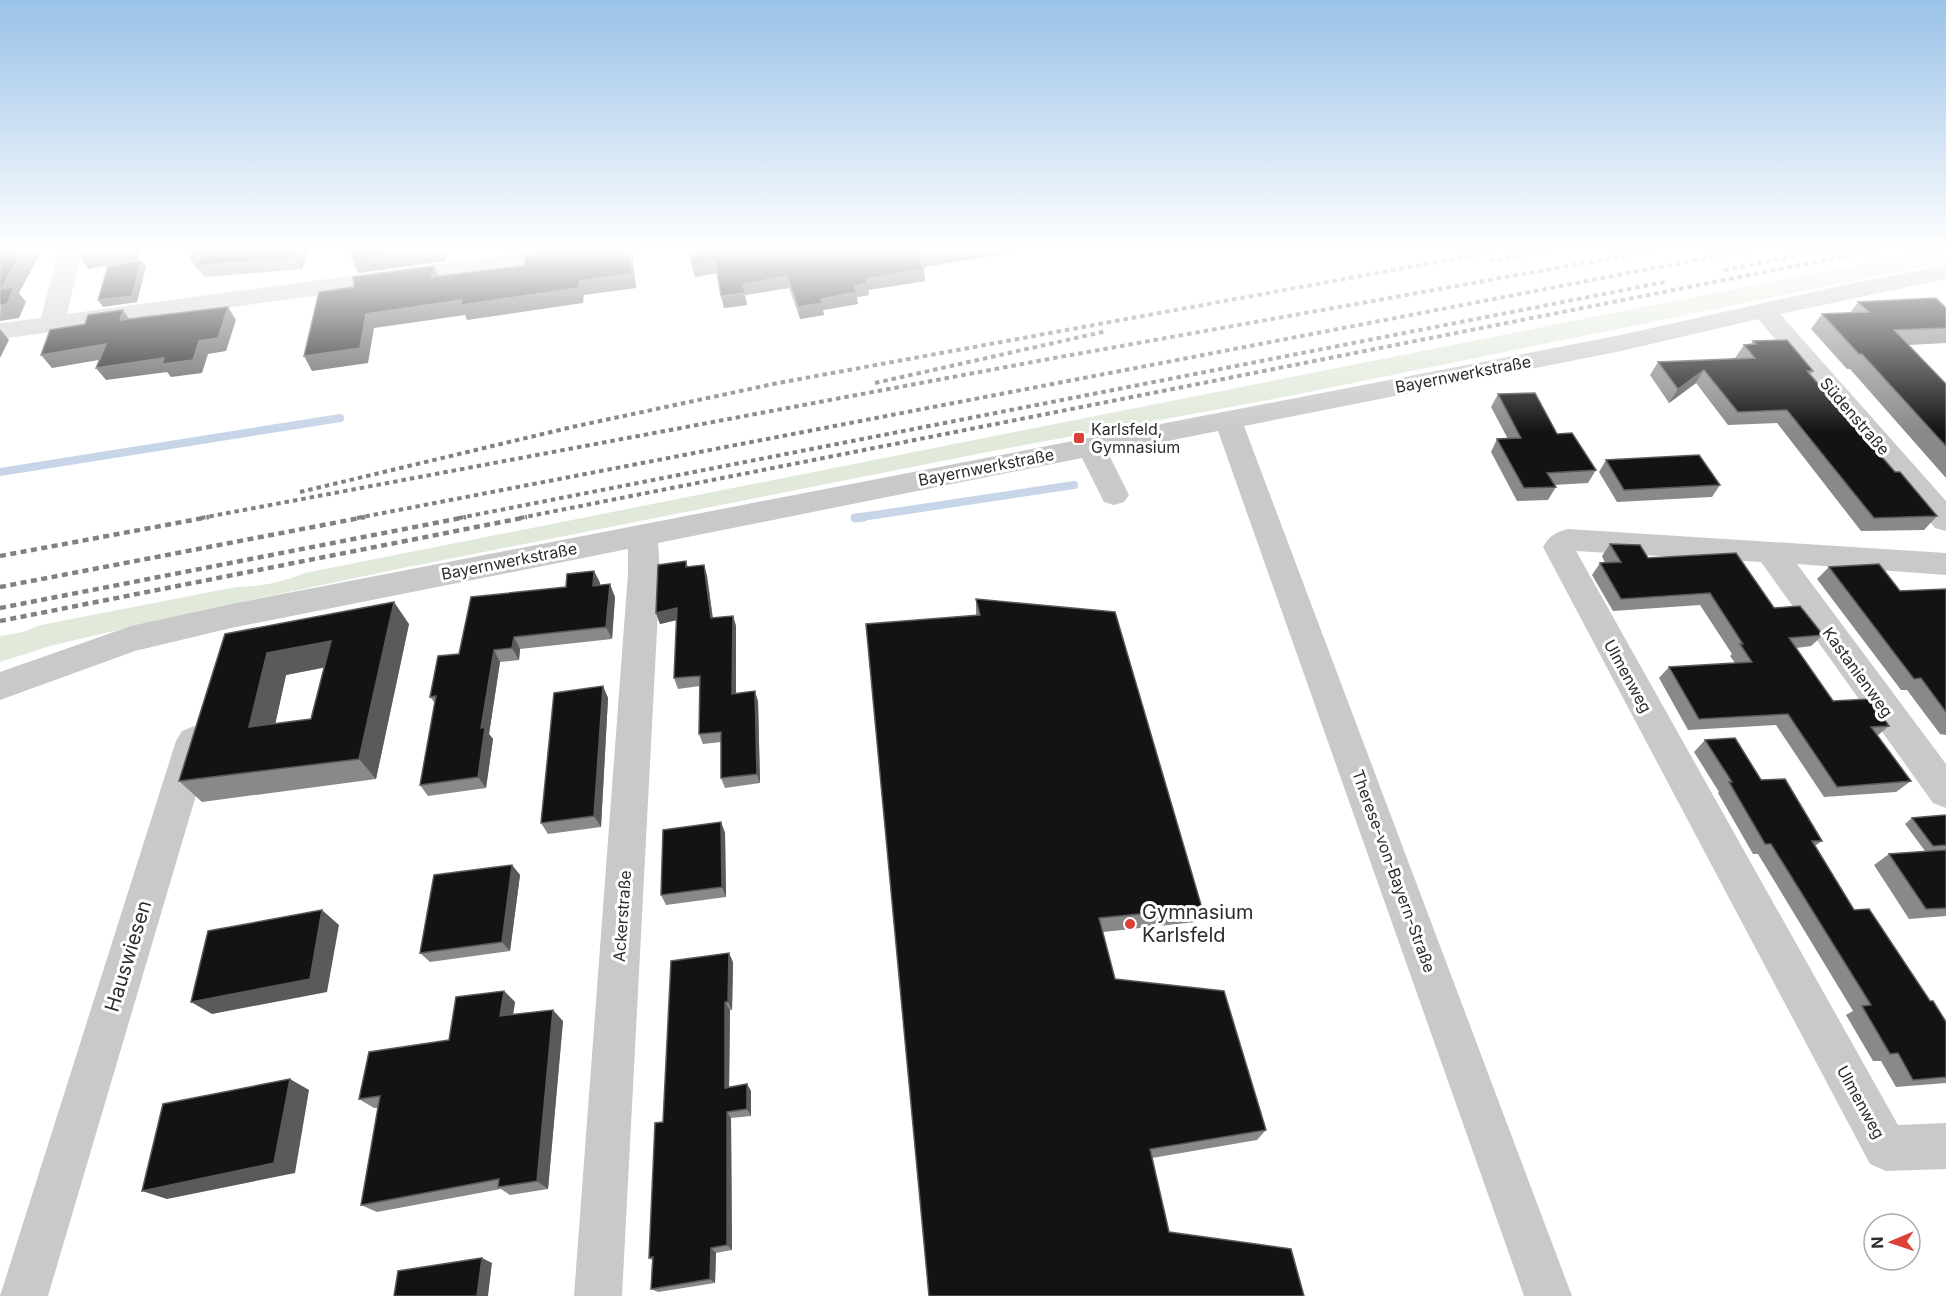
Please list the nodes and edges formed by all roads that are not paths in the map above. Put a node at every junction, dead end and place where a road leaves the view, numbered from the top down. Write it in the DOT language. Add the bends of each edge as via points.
graph roads {
  1 [pos="55,310"];
  2 [pos="145,310"];
  3 [pos="1771,310"];
  4 [pos="1765,312"];
  5 [pos="52,323"];
  6 [pos="0,331"];
  7 [pos="1234,433"];
  8 [pos="1090,447"];
  9 [pos="1114,495"];
  10 [pos="1946,520"];
  11 [pos="644,536"];
  12 [pos="1770,551"];
  13 [pos="1946,564"];
  14 [pos="231,616"];
  15 [pos="131,639"];
  16 [pos="218,660"];
  17 [pos="0,669"];
  18 [pos="0,686"];
  19 [pos="205,705"];
  20 [pos="1946,792"];
  21 [pos="1946,1146"];
  22 [pos="24,1296"];
  23 [pos="598,1296"];
  24 [pos="1548,1296"];
  1 -- 5 [label="street"];
  2 -- 5 [label="street"];
  3 -- 4 [label="street, Bayernwerkstraße"];
  4 -- 7 [label="street, Bayernwerkstraße"];
  4 -- 10 [label="street, Südenstraße"];
  5 -- 6 [label="street"];
  7 -- 8 [label="street, Bayernwerkstraße"];
  7 -- 24 [label="street, Therese-von-Bayern-Straße"];
  8 -- 9 [label="street"];
  8 -- 11 [label="street, Bayernwerkstraße"];
  11 -- 14 [label="street, Bayernwerkstraße"];
  11 -- 23 [label="street, Ackerstraße"];
  12 -- 13 [label="street, Ulmenweg"];
  12 -- 20 [label="street, Kastanienweg"];
  12 -- 21 [label="street, Ulmenweg" via="1568,540 1558,547 1886,1148"];
  14 -- 15 [label="street, Bayernwerkstraße"];
  14 -- 16 [label="street"];
  15 -- 17 [label="street, Bayernwerkstraße" via="83,644"];
  15 -- 18 [label="street, Bayernwerkstraße"];
  19 -- 22 [label="street, Hauswiesen"];
}
